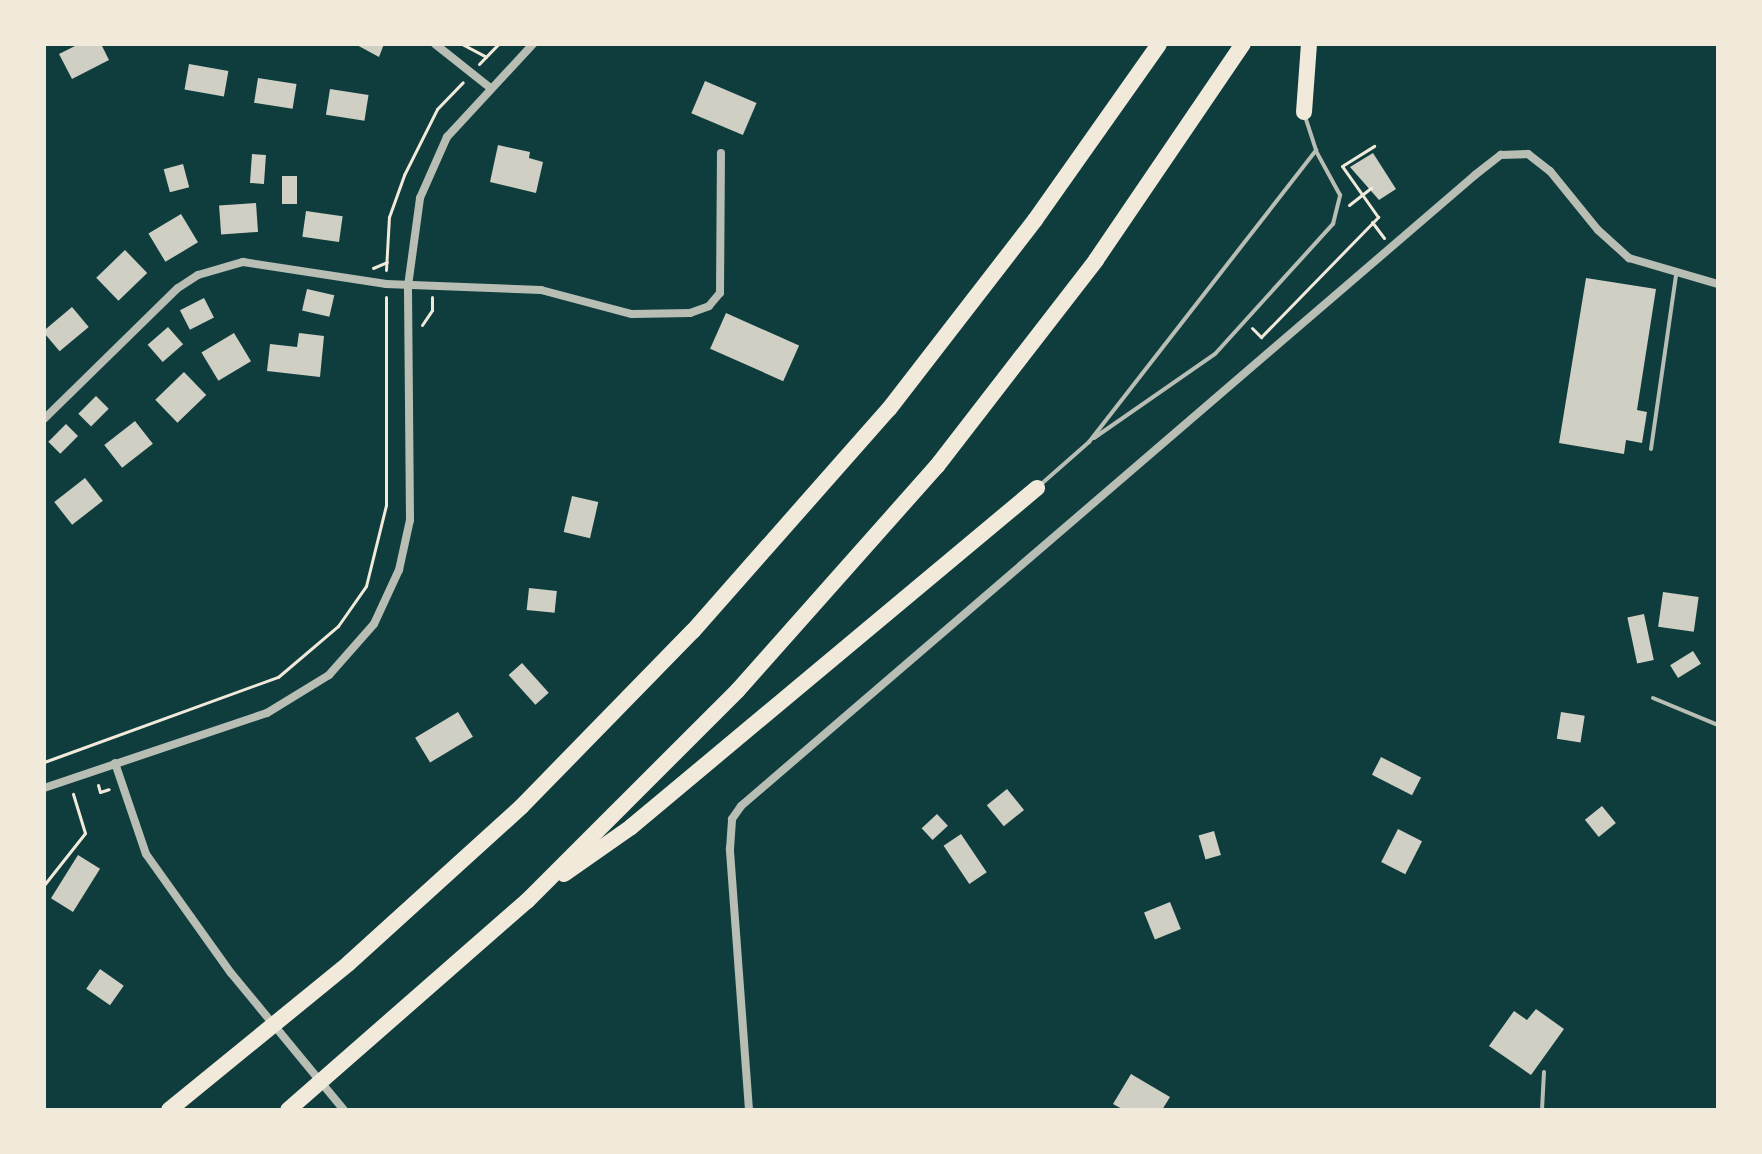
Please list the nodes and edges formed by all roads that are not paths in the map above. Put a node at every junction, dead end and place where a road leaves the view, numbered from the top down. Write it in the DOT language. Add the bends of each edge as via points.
graph roads {
  1 [pos="435,44"];
  2 [pos="533,44"];
  3 [pos="1159,44"];
  4 [pos="1243,44"];
  5 [pos="1309,44"];
  6 [pos="489,87"];
  7 [pos="1304,112"];
  8 [pos="1316,150"];
  9 [pos="721,153"];
  10 [pos="1676,275"];
  11 [pos="1718,284"];
  12 [pos="408,286"];
  13 [pos="44,419"];
  14 [pos="1089,442"];
  15 [pos="1651,449"];
  16 [pos="1037,488"];
  17 [pos="1653,698"];
  18 [pos="1718,725"];
  19 [pos="115,763"];
  20 [pos="44,788"];
  21 [pos="527,901"];
  22 [pos="1544,1072"];
  23 [pos="169,1110"];
  24 [pos="288,1110"];
  25 [pos="344,1110"];
  26 [pos="749,1110"];
  27 [pos="1542,1110"];
  1 -- 6 [label="street"];
  2 -- 6 [label="street"];
  3 -- 23 [label="highway" via="1035,220 889,409 693,631 521,807 349,963"];
  4 -- 21 [label="highway" via="1096,260 937,466 738,690"];
  5 -- 7 [label="highway"];
  6 -- 12 [label="street" via="447,137 428,175"];
  7 -- 8 [label="lane"];
  8 -- 14 [label="lane"];
  8 -- 14 [label="lane" via="1340,195 1333,224 1215,354"];
  9 -- 12 [label="street" via="720,293 709,306 690,313 632,314 541,290"];
  10 -- 11 [label="street"];
  10 -- 15 [label="lane"];
  10 -- 26 [label="street" via="1629,258 1540,161 1514,152 1501,155 753,795 732,819 730,849"];
  12 -- 13 [label="street" via="243,262 198,275 178,288"];
  12 -- 19 [label="street" via="410,520 399,570 374,624 329,675 267,713"];
  14 -- 16 [label="lane"];
  16 -- 21 [label="highway" via="631,827"];
  17 -- 18 [label="lane"];
  19 -- 20 [label="street"];
  19 -- 25 [label="street" via="146,854 231,973"];
  21 -- 24 [label="highway"];
  22 -- 27 [label="lane"];
}
